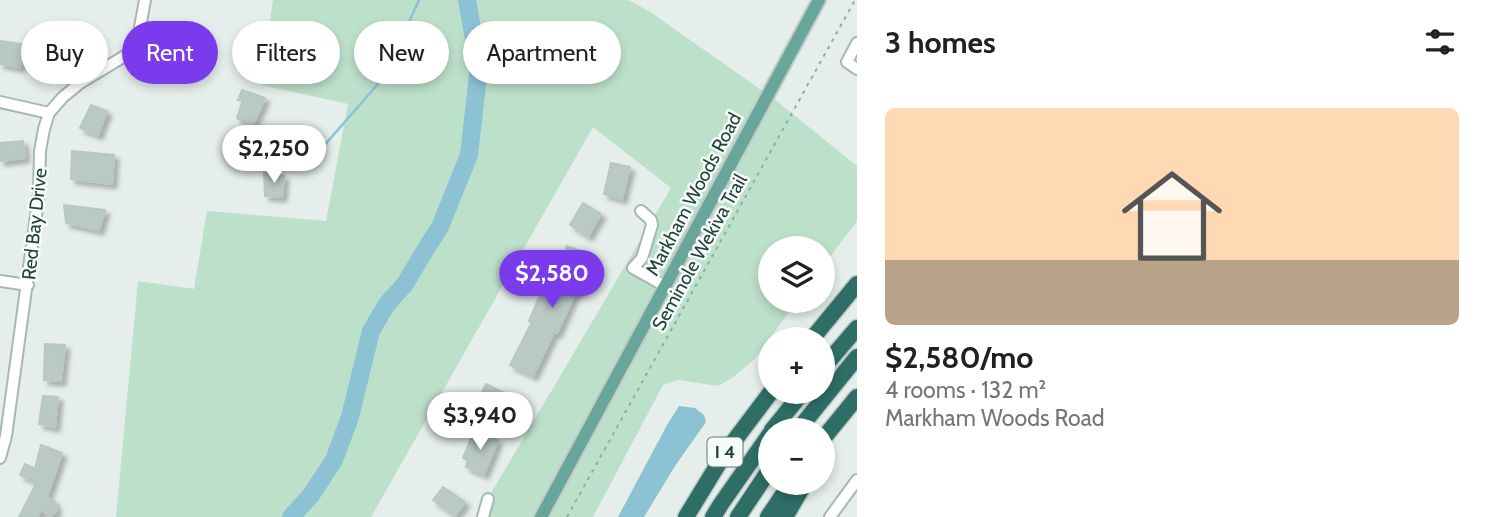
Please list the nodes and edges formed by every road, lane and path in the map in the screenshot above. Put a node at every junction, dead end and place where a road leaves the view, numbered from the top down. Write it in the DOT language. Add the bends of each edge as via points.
graph roads {
  1 [pos="145,0"];
  2 [pos="819,0"];
  3 [pos="855,0"];
  4 [pos="857,43"];
  5 [pos="857,69"];
  6 [pos="0,102"];
  7 [pos="49,113"];
  8 [pos="641,211"];
  9 [pos="0,281"];
  10 [pos="857,284"];
  11 [pos="28,285"];
  12 [pos="665,286"];
  13 [pos="822,327"];
  14 [pos="857,328"];
  15 [pos="835,354"];
  16 [pos="857,357"];
  17 [pos="857,397"];
  18 [pos="762,404"];
  19 [pos="793,404"];
  20 [pos="782,418"];
  21 [pos="808,418"];
  22 [pos="835,425"];
  23 [pos="758,451"];
  24 [pos="0,458"];
  25 [pos="857,480"];
  26 [pos="758,487"];
  27 [pos="783,495"];
  28 [pos="798,495"];
  29 [pos="488,499"];
  30 [pos="483,517"];
  31 [pos="541,517"];
  32 [pos="567,517"];
  33 [pos="686,517"];
  34 [pos="713,517"];
  35 [pos="738,517"];
  36 [pos="768,517"];
  37 [pos="785,517"];
  38 [pos="830,517"];
  1 -- 7 [label="street" via="139,33 128,54 80,83"];
  2 -- 12 [label="main road, Markham Woods Road"];
  3 -- 32 [label="path, Seminole Wekiva Trail"];
  4 -- 5 [label="street" via="847,62"];
  6 -- 7 [label="street"];
  7 -- 11 [label="street, Red Bay Drive" via="40,152"];
  8 -- 12 [label="street" via="652,225 642,258 633,268"];
  9 -- 11 [label="street"];
  10 -- 13 [label="highway"];
  11 -- 24 [label="street, Red Bay Drive"];
  12 -- 31 [label="main road, Markham Woods Road"];
  14 -- 15 [label="highway"];
  16 -- 21 [label="highway"];
  17 -- 22 [label="highway"];
  18 -- 33 [label="highway, I 4"];
  19 -- 20 [label="highway"];
  23 -- 34 [label="highway"];
  25 -- 38 [label="street"];
  26 -- 35 [label="highway"];
  27 -- 36 [label="highway"];
  28 -- 37 [label="highway"];
  29 -- 30 [label="street"];
}
